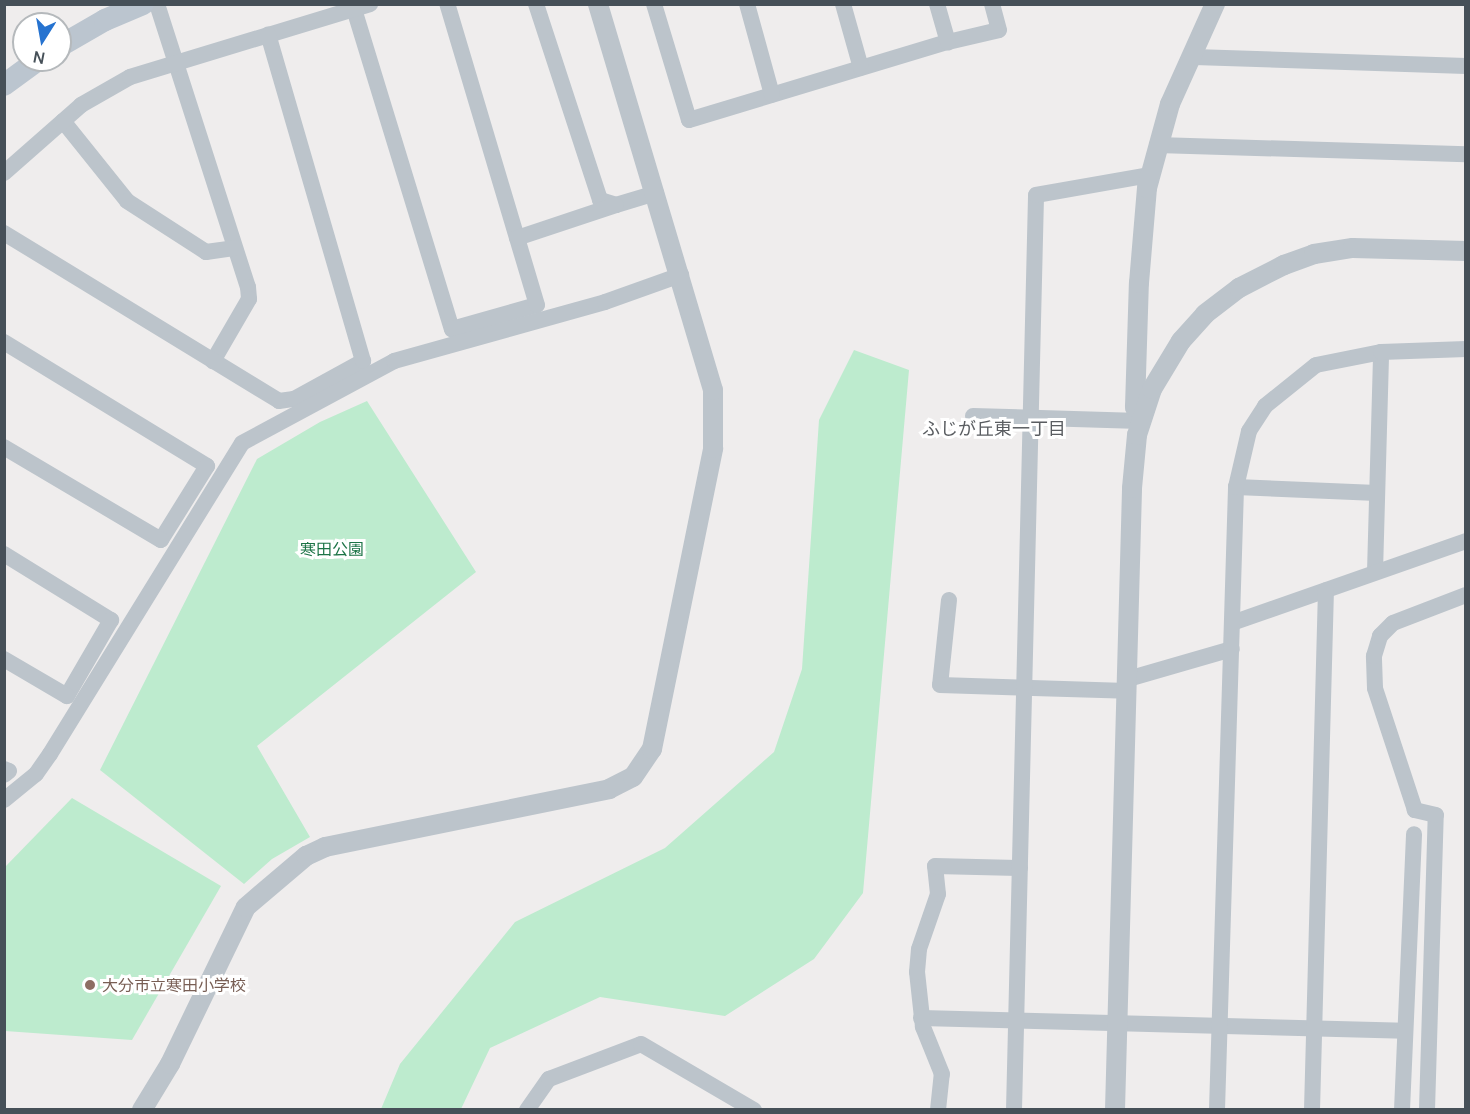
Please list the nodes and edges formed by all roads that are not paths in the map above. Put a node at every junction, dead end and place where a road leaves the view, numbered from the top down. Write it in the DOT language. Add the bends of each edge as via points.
graph roads {
  1 [pos="142,4"];
  2 [pos="158,4"];
  3 [pos="447,4"];
  4 [pos="536,4"];
  5 [pos="598,4"];
  6 [pos="654,4"];
  7 [pos="747,4"];
  8 [pos="843,4"];
  9 [pos="936,4"];
  10 [pos="992,4"];
  11 [pos="1215,4"];
  12 [pos="362,7"];
  13 [pos="268,35"];
  14 [pos="72,39"];
  15 [pos="948,42"];
  16 [pos="1194,57"];
  17 [pos="177,63"];
  18 [pos="1466,66"];
  19 [pos="861,68"];
  20 [pos="22,72"];
  21 [pos="4,85"];
  22 [pos="772,95"];
  23 [pos="63,121"];
  24 [pos="1157,145"];
  25 [pos="1466,154"];
  26 [pos="4,173"];
  27 [pos="1150,175"];
  28 [pos="656,193"];
  29 [pos="616,206"];
  30 [pos="4,233"];
  31 [pos="517,238"];
  32 [pos="234,248"];
  33 [pos="1466,251"];
  34 [pos="681,275"];
  35 [pos="4,342"];
  36 [pos="1466,349"];
  37 [pos="1381,352"];
  38 [pos="213,361"];
  39 [pos="973,416"];
  40 [pos="1031,418"];
  41 [pos="1140,421"];
  42 [pos="4,447"];
  43 [pos="1236,487"];
  44 [pos="1377,493"];
  45 [pos="1466,541"];
  46 [pos="4,554"];
  47 [pos="1375,572"];
  48 [pos="1326,590"];
  49 [pos="1466,595"];
  50 [pos="949,600"];
  51 [pos="1232,623"];
  52 [pos="1232,649"];
  53 [pos="4,659"];
  54 [pos="1127,685"];
  55 [pos="1024,687"];
  56 [pos="4,769"];
  57 [pos="4,775"];
  58 [pos="4,800"];
  59 [pos="1414,834"];
  60 [pos="1020,868"];
  61 [pos="921,1018"];
  62 [pos="1016,1020"];
  63 [pos="1118,1023"];
  64 [pos="1220,1026"];
  65 [pos="1314,1029"];
  66 [pos="1404,1031"];
  67 [pos="142,1110"];
  68 [pos="527,1110"];
  69 [pos="754,1110"];
  70 [pos="938,1110"];
  71 [pos="1014,1110"];
  72 [pos="1115,1110"];
  73 [pos="1217,1110"];
  74 [pos="1312,1110"];
  75 [pos="1402,1110"];
  76 [pos="1427,1110"];
  1 -- 14 [label="main road"];
  2 -- 17 [label="street"];
  3 -- 31 [label="street"];
  4 -- 29 [label="street" via="600,200"];
  5 -- 28 [label="street"];
  6 -- 22 [label="street" via="689,120"];
  7 -- 22 [label="street"];
  8 -- 19 [label="street"];
  9 -- 15 [label="street"];
  10 -- 15 [label="street" via="999,30"];
  11 -- 16 [label="street"];
  12 -- 13 [label="street"];
  12 -- 31 [label="street" via="452,329 537,305"];
  13 -- 17 [label="street"];
  13 -- 38 [label="street" via="363,361 294,399 279,401"];
  15 -- 19 [label="street"];
  16 -- 18 [label="street"];
  16 -- 24 [label="street" via="1170,104"];
  17 -- 23 [label="street" via="130,77 81,105"];
  17 -- 32 [label="street"];
  19 -- 22 [label="street"];
  20 -- 21 [label="main road"];
  23 -- 26 [label="street"];
  23 -- 32 [label="street" via="127,201 206,252"];
  24 -- 25 [label="street"];
  24 -- 27 [label="street"];
  27 -- 40 [label="street" via="1036,195"];
  27 -- 41 [label="street" via="1139,283 1135,407"];
  28 -- 29 [label="street"];
  28 -- 34 [label="street"];
  29 -- 31 [label="street"];
  30 -- 38 [label="street"];
  32 -- 38 [label="street" via="249,299"];
  33 -- 41 [label="street" via="1353,248 1314,254 1268,272 1226,297 1192,327 1161,371"];
  34 -- 58 [label="street" via="605,302 394,361 242,443 50,754 36,774"];
  34 -- 67 [label="street" via="713,390 715,425 655,737 642,767 609,789 325,847 306,856 246,907 170,1064"];
  35 -- 42 [label="street" via="207,466 161,540"];
  36 -- 37 [label="street"];
  37 -- 43 [label="street" via="1316,365 1265,405 1249,432"];
  37 -- 44 [label="street"];
  39 -- 40 [label="street"];
  40 -- 41 [label="street"];
  40 -- 55 [label="street"];
  41 -- 54 [label="street" via="1133,468"];
  43 -- 44 [label="street"];
  43 -- 51 [label="street"];
  44 -- 47 [label="street"];
  45 -- 47 [label="street"];
  46 -- 53 [label="street" via="111,620 66,696"];
  47 -- 48 [label="street"];
  48 -- 51 [label="street"];
  48 -- 65 [label="street"];
  49 -- 76 [label="street" via="1392,623 1380,636 1374,656 1375,688 1414,810 1436,815"];
  50 -- 55 [label="street" via="940,685"];
  51 -- 52 [label="street"];
  52 -- 54 [label="street"];
  52 -- 64 [label="street"];
  54 -- 55 [label="street"];
  54 -- 63 [label="street"];
  55 -- 60 [label="street"];
  56 -- 57 [label="street" via="9,771"];
  59 -- 66 [label="street"];
  60 -- 61 [label="street" via="935,866 938,894 918,960"];
  60 -- 62 [label="street"];
  61 -- 62 [label="street"];
  61 -- 70 [label="street" via="942,1074"];
  62 -- 63 [label="street"];
  62 -- 71 [label="street"];
  63 -- 64 [label="street"];
  63 -- 72 [label="street"];
  64 -- 65 [label="street"];
  64 -- 73 [label="street"];
  65 -- 66 [label="street"];
  65 -- 74 [label="street"];
  66 -- 75 [label="street"];
  68 -- 69 [label="street" via="549,1079 641,1044"];
}
